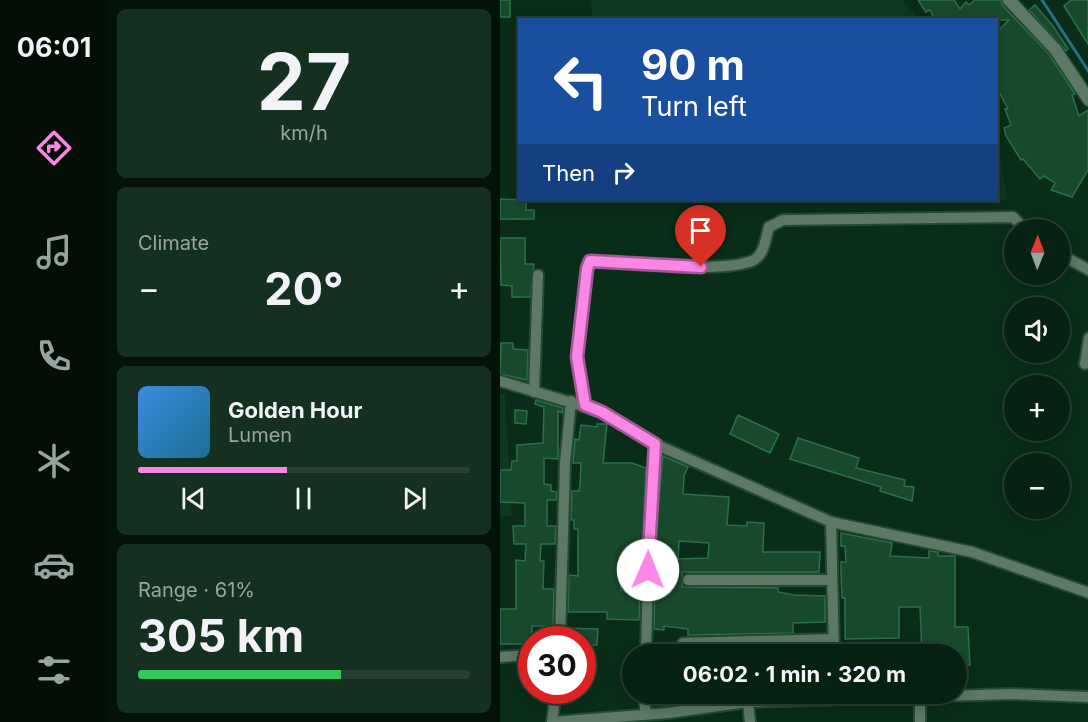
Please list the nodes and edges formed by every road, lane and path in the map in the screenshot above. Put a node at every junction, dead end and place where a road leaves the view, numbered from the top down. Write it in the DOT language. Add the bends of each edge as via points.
graph roads {
  1 [pos="1009,0"];
  2 [pos="1088,100"];
  3 [pos="1015,219"];
  4 [pos="1070,260"];
  5 [pos="1088,270"];
  6 [pos="538,274"];
  7 [pos="1088,338"];
  8 [pos="1085,364"];
  9 [pos="500,381"];
  10 [pos="534,392"];
  11 [pos="571,401"];
  12 [pos="585,405"];
  13 [pos="655,444"];
  14 [pos="831,522"];
  15 [pos="688,580"];
  16 [pos="830,580"];
  17 [pos="1088,593"];
  18 [pos="560,626"];
  19 [pos="834,639"];
  20 [pos="683,643"];
  21 [pos="646,644"];
  22 [pos="834,644"];
  23 [pos="518,656"];
  24 [pos="500,657"];
  25 [pos="967,695"];
  26 [pos="1088,697"];
  27 [pos="554,704"];
  28 [pos="645,704"];
  29 [pos="738,704"];
  30 [pos="748,704"];
  31 [pos="920,704"];
  32 [pos="645,715"];
  33 [pos="668,718"];
  34 [pos="603,719"];
  35 [pos="552,722"];
  36 [pos="750,722"];
  37 [pos="920,722"];
  1 -- 2 [label="street" via="1055,49"];
  3 -- 12 [label="street" via="783,219 769,227 756,260 747,262 701,267 590,261 577,357"];
  4 -- 5 [label="street"];
  6 -- 10 [label="street"];
  7 -- 8 [label="street"];
  9 -- 10 [label="street"];
  10 -- 11 [label="street"];
  11 -- 12 [label="street"];
  11 -- 18 [label="street" via="565,463"];
  12 -- 13 [label="street"];
  13 -- 14 [label="street"];
  13 -- 21 [label="street" via="648,528"];
  14 -- 16 [label="street"];
  14 -- 17 [label="street" via="972,552"];
  15 -- 16 [label="street"];
  16 -- 19 [label="street"];
  19 -- 20 [label="street"];
  19 -- 22 [label="street"];
  23 -- 24 [label="street"];
  25 -- 26 [label="street"];
  27 -- 35 [label="street"];
  28 -- 32 [label="street"];
  29 -- 33 [label="street"];
  30 -- 36 [label="street"];
  31 -- 37 [label="street"];
  32 -- 33 [label="street"];
  32 -- 34 [label="street"];
  34 -- 35 [label="street"];
}
